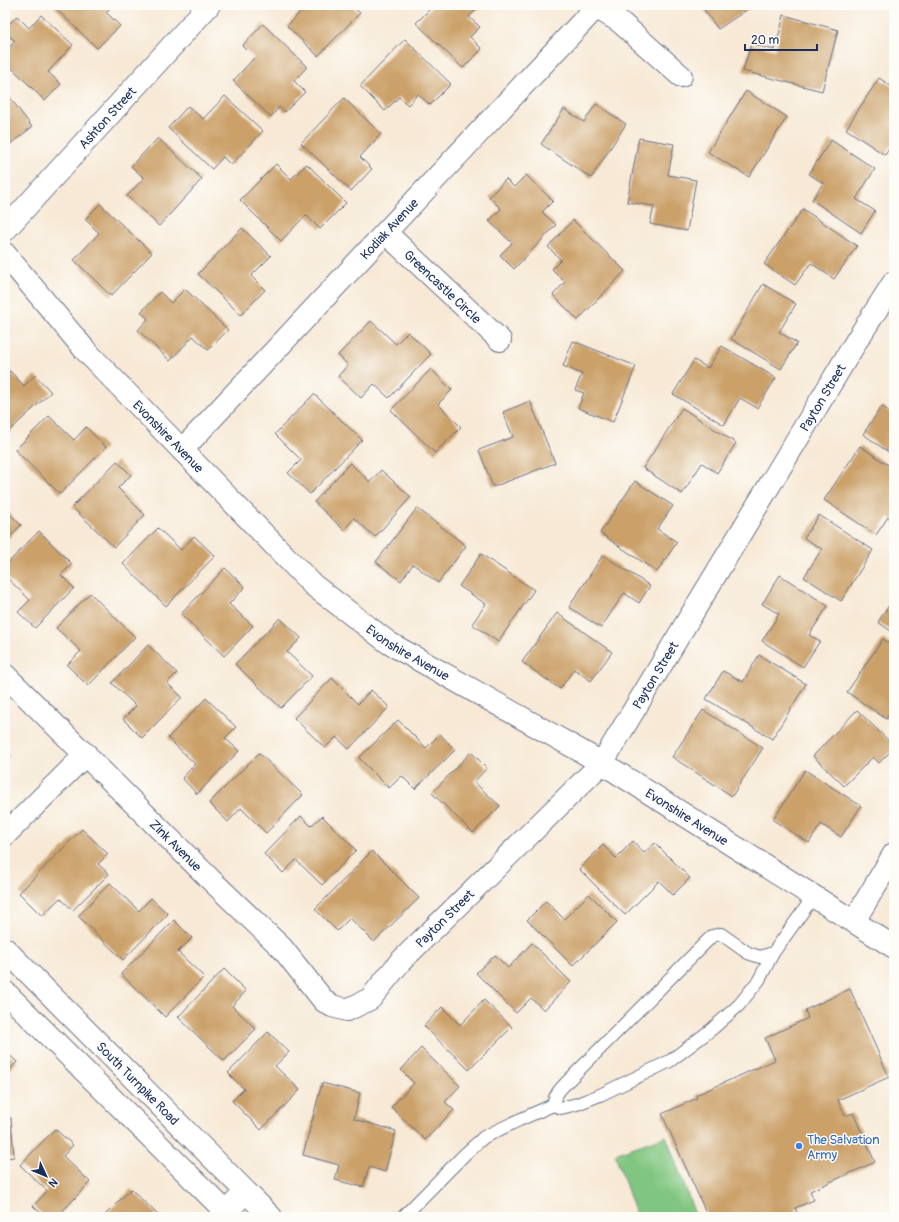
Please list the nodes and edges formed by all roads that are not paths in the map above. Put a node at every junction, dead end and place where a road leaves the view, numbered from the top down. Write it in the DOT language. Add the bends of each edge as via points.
graph roads {
  1 [pos="208,5"];
  2 [pos="597,6"];
  3 [pos="681,76"];
  4 [pos="5,230"];
  5 [pos="386,233"];
  6 [pos="5,254"];
  7 [pos="894,282"];
  8 [pos="500,340"];
  9 [pos="182,450"];
  10 [pos="5,675"];
  11 [pos="86,754"];
  12 [pos="602,763"];
  13 [pos="5,835"];
  14 [pos="894,854"];
  15 [pos="814,896"];
  16 [pos="854,921"];
  17 [pos="894,947"];
  18 [pos="5,949"];
  19 [pos="773,954"];
  20 [pos="5,992"];
  21 [pos="347,1010"];
  22 [pos="553,1105"];
  23 [pos="245,1192"];
  24 [pos="226,1215"];
  25 [pos="271,1217"];
  26 [pos="403,1217"];
  1 -- 4 [label="street, Ashton Street"];
  2 -- 3 [label="street, Kodiak Avenue" via="619,21"];
  2 -- 5 [label="street, Kodiak Avenue"];
  5 -- 8 [label="street, Greencastle Circle"];
  5 -- 9 [label="street, Kodiak Avenue"];
  6 -- 9 [label="street, Evonshire Avenue" via="85,350"];
  7 -- 12 [label="street, Payton Street"];
  9 -- 12 [label="street, Evonshire Avenue" via="313,585 389,643"];
  10 -- 11 [label="street, Zink Avenue"];
  11 -- 13 [label="street"];
  11 -- 21 [label="street, Zink Avenue" via="282,948 324,1001"];
  12 -- 15 [label="street, Evonshire Avenue"];
  12 -- 21 [label="street, Payton Street" via="400,962 370,999"];
  14 -- 16 [label="street"];
  15 -- 16 [label="street, Evonshire Avenue"];
  15 -- 19 [label="lane"];
  16 -- 17 [label="street, Evonshire Avenue"];
  18 -- 23 [label="street, South Turnpike Road"];
  19 -- 22 [label="lane" via="759,980 739,1005 670,1061 577,1104 561,1108"];
  19 -- 22 [label="lane" via="760,957 748,953 721,934 712,936 568,1081 558,1092"];
  20 -- 24 [label="street"];
  22 -- 26 [label="lane" via="484,1137"];
  23 -- 24 [label="street"];
  23 -- 25 [label="street, South Turnpike Road"];
}
